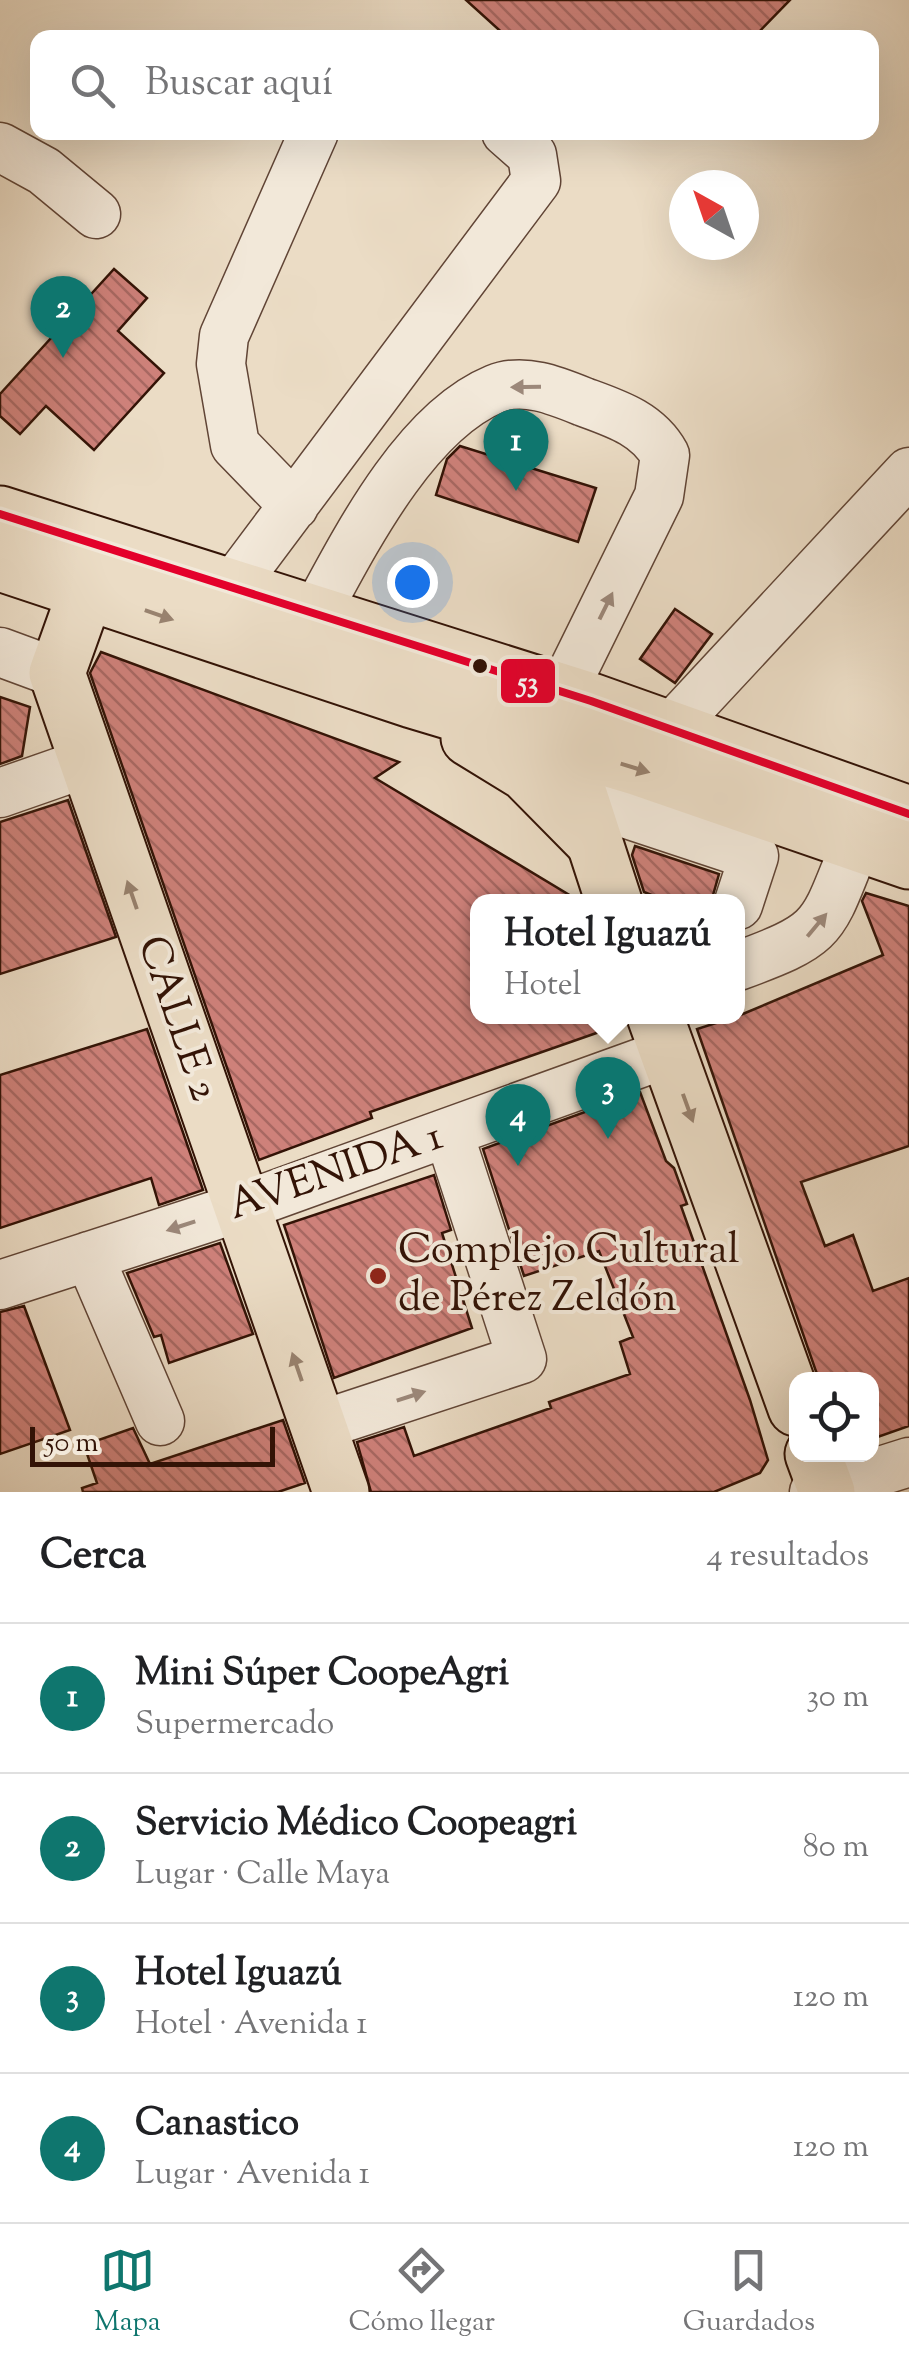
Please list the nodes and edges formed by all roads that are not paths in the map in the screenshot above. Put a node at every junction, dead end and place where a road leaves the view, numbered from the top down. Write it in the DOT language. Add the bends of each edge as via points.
graph roads {
  1 [pos="310,140"];
  2 [pos="515,140"];
  3 [pos="0,147"];
  4 [pos="96,214"];
  5 [pos="909,472"];
  6 [pos="294,506"];
  7 [pos="0,514"];
  8 [pos="0,563"];
  9 [pos="96,569"];
  10 [pos="233,586"];
  11 [pos="316,614"];
  12 [pos="0,652"];
  13 [pos="57,673"];
  14 [pos="412,700"];
  15 [pos="670,729"];
  16 [pos="579,756"];
  17 [pos="86,763"];
  18 [pos="0,792"];
  19 [pos="909,814"];
  20 [pos="856,843"];
  21 [pos="909,861"];
  22 [pos="612,894"];
  23 [pos="742,894"];
  24 [pos="745,963"];
  25 [pos="662,1035"];
  26 [pos="449,1134"];
  27 [pos="242,1206"];
  28 [pos="89,1256"];
  29 [pos="0,1285"];
  30 [pos="789,1389"];
  31 [pos="160,1421"];
  32 [pos="318,1426"];
  33 [pos="909,1462"];
  34 [pos="820,1482"];
  35 [pos="340,1492"];
  1 -- 6 [label="street" via="220,358 234,445"];
  2 -- 6 [label="street" via="532,155 536,181"];
  3 -- 4 [label="street" via="44,171"];
  5 -- 15 [label="street"];
  6 -- 10 [label="street"];
  7 -- 9 [label="main road"];
  8 -- 9 [label="main road"];
  9 -- 10 [label="main road"];
  9 -- 13 [label="main road"];
  9 -- 14 [label="main road, one-way"];
  10 -- 11 [label="main road"];
  11 -- 16 [label="main road"];
  16 -- 11 [label="street, one-way" via="659,496 665,455 646,430 622,416 540,385 498,387 452,414 375,504"];
  12 -- 13 [label="street"];
  13 -- 17 [label="main road, CALLE 2"];
  14 -- 16 [label="main road"];
  14 -- 16 [label="main road" via="526,773"];
  15 -- 16 [label="main road"];
  15 -- 19 [label="main road"];
  16 -- 20 [label="main road, one-way" via="639,768"];
  16 -- 22 [label="main road"];
  16 -- 23 [label="street" via="754,856"];
  17 -- 18 [label="street"];
  27 -- 17 [label="main road, CALLE 2, one-way"];
  20 -- 21 [label="main road"];
  24 -- 20 [label="street, one-way" via="816,930"];
  25 -- 26 [label="street, AVENIDA 1"];
  25 -- 30 [label="main road, one-way"];
  26 -- 27 [label="street, AVENIDA 1"];
  32 -- 26 [label="street, one-way" via="522,1359"];
  27 -- 28 [label="street, AVENIDA 1, one-way"];
  32 -- 27 [label="main road, CALLE 2, one-way"];
  28 -- 29 [label="street, AVENIDA 1"];
  28 -- 31 [label="street"];
  32 -- 35 [label="main road, CALLE 2"];
  33 -- 34 [label="street"];
}
